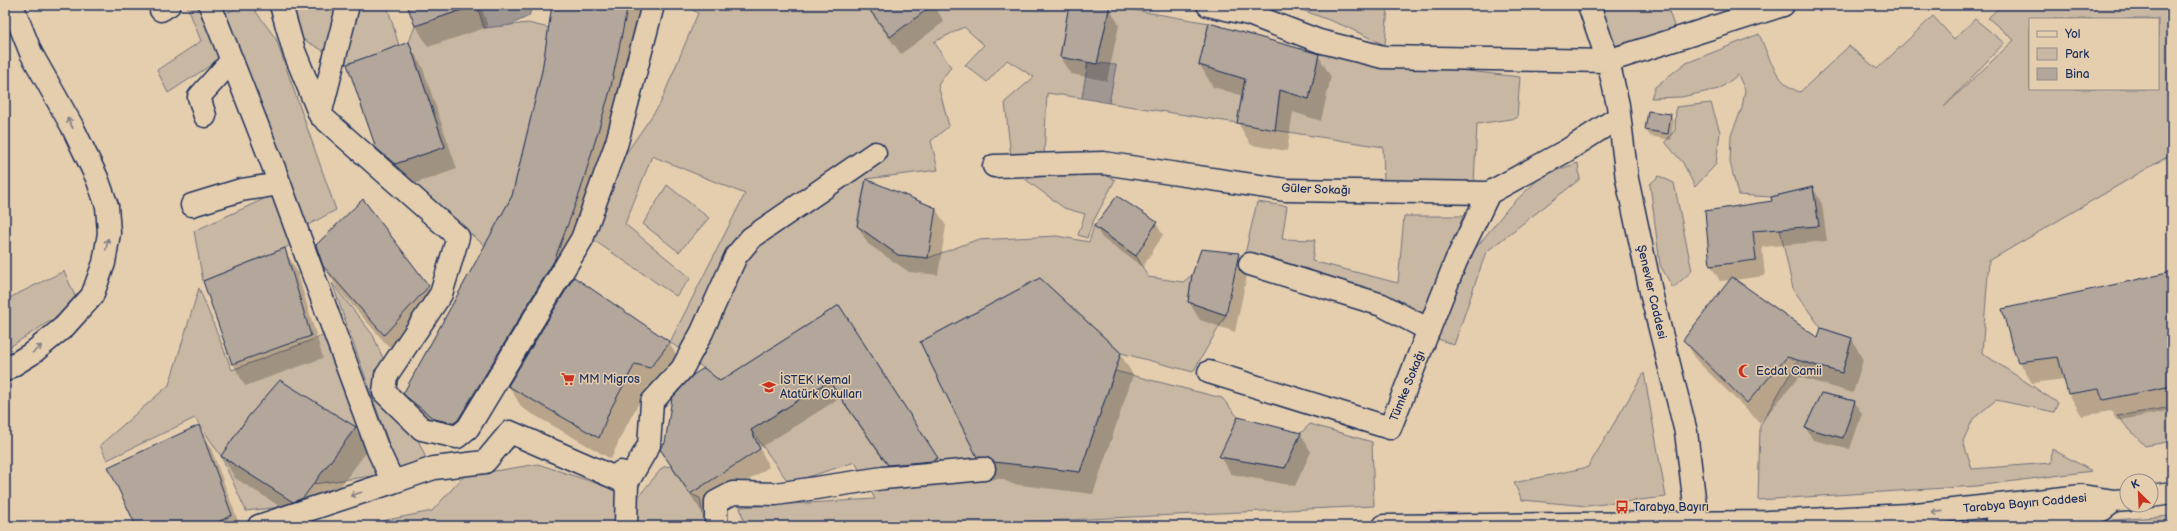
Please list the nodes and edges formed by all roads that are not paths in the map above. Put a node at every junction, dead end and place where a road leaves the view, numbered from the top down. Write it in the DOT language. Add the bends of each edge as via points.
graph roads {
  1 [pos="12,5"];
  2 [pos="210,5"];
  3 [pos="281,5"];
  4 [pos="348,5"];
  5 [pos="653,5"];
  6 [pos="1208,5"];
  7 [pos="1589,5"];
  8 [pos="1783,5"];
  9 [pos="1753,9"];
  10 [pos="232,60"];
  11 [pos="1608,61"];
  12 [pos="320,115"];
  13 [pos="205,116"];
  14 [pos="1619,117"];
  15 [pos="875,153"];
  16 [pos="994,166"];
  17 [pos="280,184"];
  18 [pos="1489,193"];
  19 [pos="192,205"];
  20 [pos="1250,264"];
  21 [pos="1429,330"];
  22 [pos="5,370"];
  23 [pos="1209,372"];
  24 [pos="422,429"];
  25 [pos="448,466"];
  26 [pos="984,469"];
  27 [pos="624,477"];
  28 [pos="393,482"];
  29 [pos="2172,494"];
  30 [pos="2159,495"];
  31 [pos="2119,501"];
  32 [pos="2119,502"];
  33 [pos="1697,524"];
  34 [pos="259,526"];
  35 [pos="626,526"];
  36 [pos="716,526"];
  37 [pos="1384,526"];
  38 [pos="1995,526"];
  22 -- 1 [label="street, one-way" via="31,354 64,327 92,296 104,263 109,233 108,206 97,178 72,126 31,53"];
  2 -- 10 [label="street"];
  3 -- 12 [label="street" via="294,51"];
  4 -- 12 [label="street"];
  5 -- 24 [label="street" via="617,142 582,239 468,428 456,437"];
  6 -- 11 [label="street" via="1249,14 1319,40 1383,56"];
  7 -- 11 [label="street, Şenevler Caddesi"];
  8 -- 9 [label="street"];
  9 -- 11 [label="street"];
  10 -- 13 [label="street" via="198,97"];
  10 -- 17 [label="street"];
  11 -- 14 [label="street, Şenevler Caddesi"];
  12 -- 24 [label="street" via="458,236 441,294 386,376 384,392"];
  14 -- 18 [label="street"];
  14 -- 33 [label="street, Şenevler Caddesi" via="1627,179 1652,301 1686,432"];
  15 -- 27 [label="street" via="751,238 736,256 682,370 652,402 649,445"];
  16 -- 18 [label="street, Güler Sokağı" via="1103,163 1286,190"];
  17 -- 19 [label="street" via="241,190"];
  17 -- 28 [label="street" via="378,450"];
  18 -- 21 [label="street, Tümke Sokağı" via="1456,261"];
  20 -- 21 [label="street" via="1382,305"];
  21 -- 23 [label="street, Tümke Sokağı" via="1390,428"];
  24 -- 25 [label="street"];
  25 -- 27 [label="street" via="485,462 510,432"];
  25 -- 28 [label="street"];
  26 -- 36 [label="street" via="883,478 776,494 733,493 716,502"];
  27 -- 35 [label="street"];
  28 -- 34 [label="street, one-way"];
  29 -- 30 [label="street"];
  31 -- 33 [label="street, Tarabya Bayırı Caddesi, one-way" via="2082,496 1907,515"];
  32 -- 38 [label="street, Tarabya Bayırı Caddesi" via="2089,514"];
  33 -- 37 [label="street, Tarabya Bayırı Caddesi"];
}
